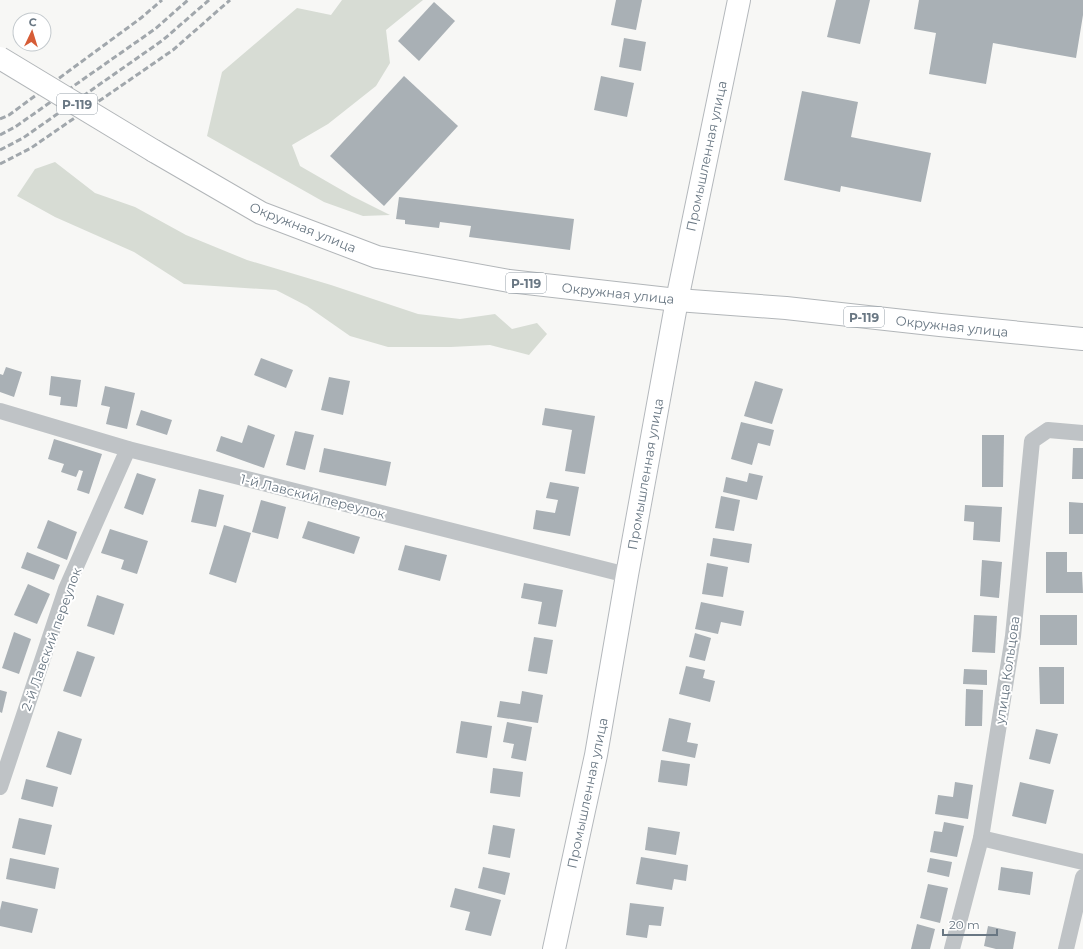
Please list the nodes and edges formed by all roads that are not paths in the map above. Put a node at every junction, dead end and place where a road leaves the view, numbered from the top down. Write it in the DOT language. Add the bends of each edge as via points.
graph roads {
  1 [pos="739,0"];
  2 [pos="0,58"];
  3 [pos="677,300"];
  4 [pos="1083,340"];
  5 [pos="0,411"];
  6 [pos="1083,433"];
  7 [pos="128,449"];
  8 [pos="627,575"];
  9 [pos="0,787"];
  10 [pos="980,838"];
  11 [pos="1083,862"];
  12 [pos="1083,877"];
  13 [pos="554,949"];
  14 [pos="952,949"];
  15 [pos="1066,949"];
  1 -- 3 [label="main road, Промышленная улица"];
  2 -- 3 [label="main road, Окружная улица / Р-119, bridge" via="261,213 378,257 509,281"];
  3 -- 4 [label="main road, Окружная улица / Р-119" via="786,308"];
  3 -- 8 [label="main road, Промышленная улица"];
  5 -- 7 [label="street, 1-й Лавский переулок"];
  6 -- 10 [label="street, улица Кольцова" via="1048,430 1032,441 1013,636"];
  7 -- 8 [label="street, 1-й Лавский переулок"];
  7 -- 9 [label="street, 2-й Лавский переулок" via="66,589"];
  8 -- 13 [label="main road, Промышленная улица" via="596,755"];
  10 -- 11 [label="street"];
  10 -- 14 [label="street, улица Кольцова"];
  12 -- 15 [label="street"];
}
